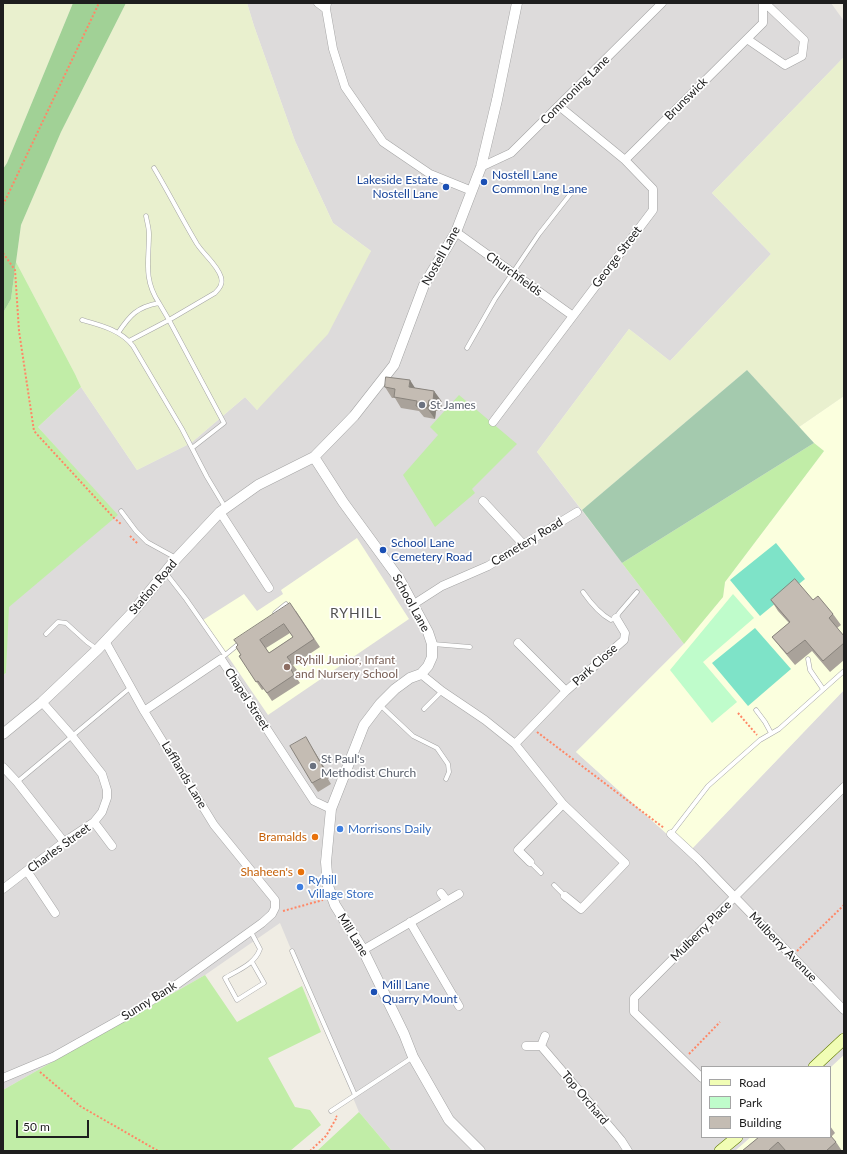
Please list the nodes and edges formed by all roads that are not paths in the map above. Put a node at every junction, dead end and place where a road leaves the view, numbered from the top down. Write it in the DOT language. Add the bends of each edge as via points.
graph roads {
  1 [pos="318,3"];
  2 [pos="517,3"];
  3 [pos="662,3"];
  4 [pos="764,3"];
  5 [pos="327,6"];
  6 [pos="747,39"];
  7 [pos="559,106"];
  8 [pos="625,160"];
  9 [pos="481,167"];
  10 [pos="154,168"];
  11 [pos="472,191"];
  12 [pos="572,192"];
  13 [pos="146,216"];
  14 [pos="456,232"];
  15 [pos="514,273"];
  16 [pos="159,303"];
  17 [pos="573,316"];
  18 [pos="82,320"];
  19 [pos="169,320"];
  20 [pos="118,333"];
  21 [pos="129,341"];
  22 [pos="467,348"];
  23 [pos="493,422"];
  24 [pos="192,448"];
  25 [pos="314,457"];
  26 [pos="483,501"];
  27 [pos="223,510"];
  28 [pos="121,511"];
  29 [pos="577,512"];
  30 [pos="523,544"];
  31 [pos="176,559"];
  32 [pos="165,572"];
  33 [pos="269,588"];
  34 [pos="583,592"];
  35 [pos="637,592"];
  36 [pos="286,604"];
  37 [pos="414,604"];
  38 [pos="270,618"];
  39 [pos="616,618"];
  40 [pos="46,634"];
  41 [pos="247,636"];
  42 [pos="105,641"];
  43 [pos="518,643"];
  44 [pos="432,644"];
  45 [pos="470,647"];
  46 [pos="98,649"];
  47 [pos="223,657"];
  48 [pos="808,659"];
  49 [pos="844,671"];
  50 [pos="421,674"];
  51 [pos="131,687"];
  52 [pos="823,689"];
  53 [pos="442,691"];
  54 [pos="566,691"];
  55 [pos="42,702"];
  56 [pos="380,704"];
  57 [pos="424,709"];
  58 [pos="756,710"];
  59 [pos="144,711"];
  60 [pos="771,733"];
  61 [pos="3,734"];
  62 [pos="72,736"];
  63 [pos="515,744"];
  64 [pos="3,767"];
  65 [pos="446,780"];
  66 [pos="17,782"];
  67 [pos="844,787"];
  68 [pos="563,804"];
  69 [pos="331,809"];
  70 [pos="94,822"];
  71 [pos="672,834"];
  72 [pos="64,842"];
  73 [pos="112,846"];
  74 [pos="530,862"];
  75 [pos="27,871"];
  76 [pos="541,874"];
  77 [pos="554,885"];
  78 [pos="3,889"];
  79 [pos="441,893"];
  80 [pos="459,894"];
  81 [pos="565,896"];
  82 [pos="735,897"];
  83 [pos="275,900"];
  84 [pos="447,901"];
  85 [pos="56,913"];
  86 [pos="410,922"];
  87 [pos="251,932"];
  88 [pos="292,950"];
  89 [pos="363,950"];
  90 [pos="252,962"];
  91 [pos="459,1006"];
  92 [pos="844,1010"];
  93 [pos="545,1036"];
  94 [pos="844,1039"];
  95 [pos="526,1046"];
  96 [pos="541,1046"];
  97 [pos="413,1056"];
  98 [pos="815,1066"];
  99 [pos="701,1077"];
  100 [pos="3,1078"];
  101 [pos="355,1095"];
  102 [pos="331,1111"];
  103 [pos="736,1138"];
  104 [pos="480,1151"];
  105 [pos="628,1151"];
  106 [pos="720,1151"];
  1 -- 5 [label="street"];
  2 -- 9 [label="street, Nostell Lane"];
  3 -- 7 [label="street, Commoning Lane"];
  4 -- 6 [label="street, Brunswick" via="763,23"];
  4 -- 6 [label="street, Brunswick" via="804,40 802,56 785,65"];
  5 -- 11 [label="street" via="333,49 345,87 383,142 430,174"];
  6 -- 8 [label="street, Brunswick"];
  7 -- 8 [label="street, George Street"];
  7 -- 9 [label="street, Commoning Lane" via="511,153"];
  8 -- 17 [label="street, George Street" via="653,189 653,210"];
  9 -- 11 [label="street, Nostell Lane"];
  10 -- 19 [label="lane" via="189,230 217,269 222,283 215,293"];
  11 -- 14 [label="street, Nostell Lane"];
  12 -- 15 [label="lane" via="539,234"];
  13 -- 16 [label="lane" via="149,233 147,275"];
  14 -- 15 [label="street, Churchfields"];
  14 -- 25 [label="street, Nostell Lane" via="424,285 394,365 354,416"];
  15 -- 17 [label="street, Churchfields"];
  15 -- 22 [label="lane" via="495,299"];
  16 -- 19 [label="lane"];
  16 -- 20 [label="lane" via="150,304 137,311"];
  17 -- 23 [label="street, George Street"];
  18 -- 20 [label="lane"];
  19 -- 21 [label="lane"];
  19 -- 24 [label="lane" via="224,423"];
  20 -- 21 [label="lane"];
  21 -- 24 [label="lane"];
  24 -- 27 [label="lane"];
  25 -- 27 [label="street, Station Road" via="258,485"];
  25 -- 37 [label="street, School Lane"];
  26 -- 30 [label="street"];
  27 -- 31 [label="street, Station Road"];
  27 -- 33 [label="street"];
  28 -- 31 [label="lane" via="147,542"];
  29 -- 30 [label="street, Cemetery Road"];
  30 -- 37 [label="street, Cemetery Road" via="488,566 442,586"];
  31 -- 32 [label="street, Station Road"];
  32 -- 42 [label="street, Station Road" via="132,613"];
  32 -- 47 [label="lane" via="186,599"];
  34 -- 39 [label="lane" via="607,618"];
  35 -- 39 [label="lane"];
  36 -- 38 [label="lane"];
  37 -- 44 [label="street, School Lane"];
  39 -- 54 [label="street, Park Close" via="625,632 624,640"];
  40 -- 46 [label="lane" via="58,622 66,623"];
  41 -- 47 [label="lane"];
  42 -- 46 [label="street, Station Road"];
  42 -- 51 [label="street, Lafflands Lane"];
  43 -- 54 [label="street, Park Close"];
  44 -- 45 [label="lane"];
  44 -- 50 [label="street, School Lane" via="432,657"];
  46 -- 55 [label="street, Station Road"];
  47 -- 59 [label="street, Chapel Street"];
  47 -- 69 [label="street, Chapel Street" via="314,801"];
  48 -- 52 [label="lane" via="810,670"];
  49 -- 52 [label="lane"];
  50 -- 53 [label="street"];
  50 -- 56 [label="street, Mill Lane" via="410,678"];
  51 -- 59 [label="street, Lafflands Lane"];
  51 -- 62 [label="lane"];
  52 -- 60 [label="lane" via="779,729"];
  53 -- 57 [label="lane"];
  53 -- 63 [label="street"];
  54 -- 63 [label="street, Park Close"];
  55 -- 61 [label="street, Station Road"];
  55 -- 62 [label="street, Charles Street"];
  56 -- 65 [label="lane" via="405,730 437,748 448,764"];
  56 -- 69 [label="street, Mill Lane" via="364,725"];
  58 -- 60 [label="lane"];
  59 -- 83 [label="street, Lafflands Lane" via="214,825"];
  60 -- 71 [label="lane" via="708,786"];
  62 -- 66 [label="lane"];
  62 -- 70 [label="street, Charles Street" via="102,774 106,783 107,798 102,812"];
  63 -- 68 [label="street"];
  64 -- 66 [label="street"];
  66 -- 72 [label="street"];
  67 -- 82 [label="street, Mulberry Place"];
  68 -- 74 [label="street" via="518,850"];
  68 -- 81 [label="street" via="625,863 581,909"];
  69 -- 89 [label="street, Mill Lane" via="326,862 328,886 347,926"];
  70 -- 72 [label="street, Charles Street"];
  70 -- 73 [label="street"];
  71 -- 82 [label="street, Mulberry Avenue"];
  72 -- 75 [label="street, Charles Street"];
  74 -- 76 [label="lane"];
  75 -- 78 [label="street, Charles Street"];
  75 -- 85 [label="street"];
  77 -- 81 [label="lane"];
  79 -- 84 [label="street"];
  80 -- 84 [label="street"];
  82 -- 92 [label="street, Mulberry Avenue"];
  82 -- 99 [label="street, Mulberry Place" via="634,998 634,1012"];
  83 -- 87 [label="street, Sunny Bank" via="272,914"];
  84 -- 86 [label="street"];
  86 -- 89 [label="street"];
  86 -- 91 [label="street"];
  87 -- 90 [label="lane" via="260,949"];
  87 -- 100 [label="street, Sunny Bank" via="135,1011 53,1057"];
  88 -- 101 [label="lane"];
  89 -- 97 [label="street, Mill Lane"];
  90 -- 90 [label="lane" via="225,978 237,1000 264,983"];
  93 -- 96 [label="street"];
  94 -- 98 [label="main road"];
  95 -- 96 [label="street"];
  96 -- 105 [label="street, Top Orchard"];
  97 -- 101 [label="lane"];
  97 -- 104 [label="street, Mill Lane" via="450,1120"];
  101 -- 102 [label="lane"];
  103 -- 106 [label="main road"];
}
